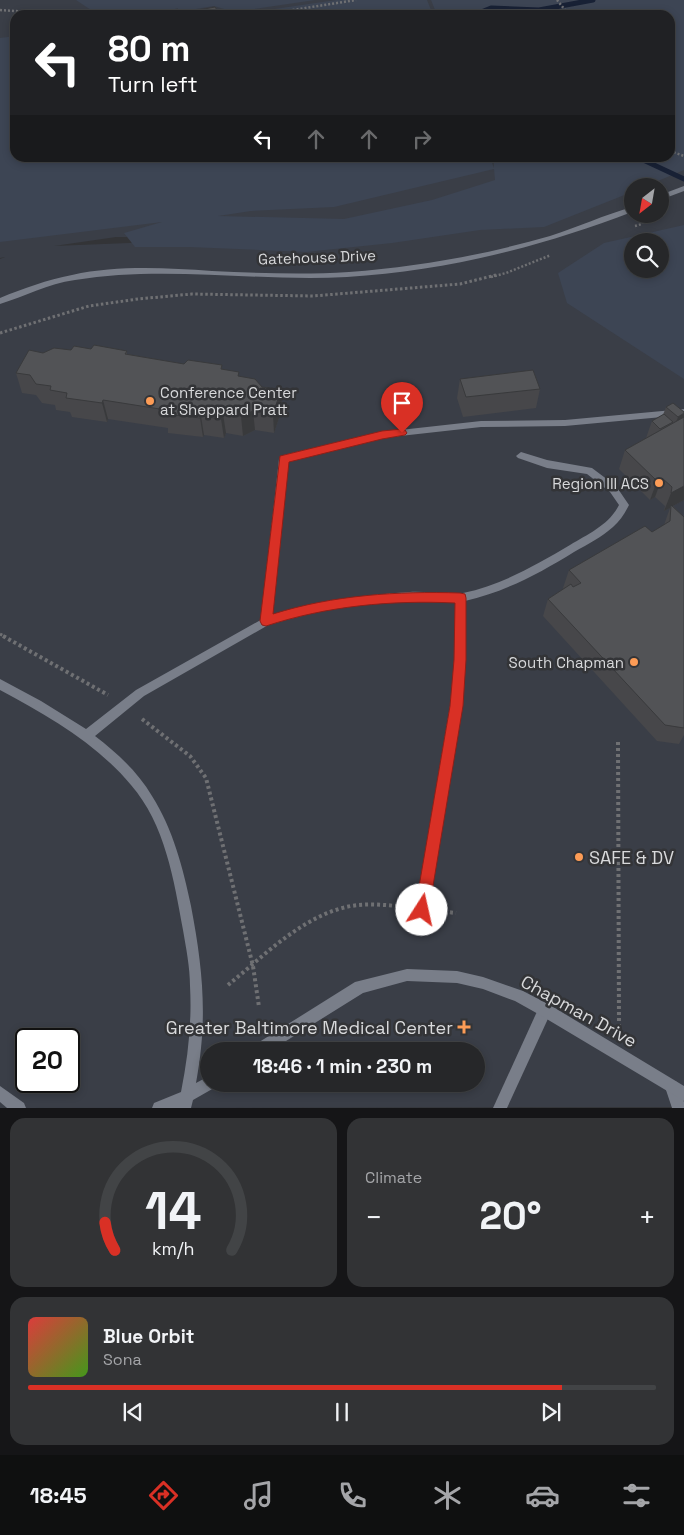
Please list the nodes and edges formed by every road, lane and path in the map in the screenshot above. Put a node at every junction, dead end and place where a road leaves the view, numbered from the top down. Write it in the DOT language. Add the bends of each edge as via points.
graph roads {
  1 [pos="356,0"];
  2 [pos="557,0"];
  3 [pos="293,10"];
  4 [pos="565,10"];
  5 [pos="684,188"];
  6 [pos="669,194"];
  7 [pos="624,212"];
  8 [pos="0,301"];
  9 [pos="684,412"];
  10 [pos="521,456"];
  11 [pos="460,598"];
  12 [pos="266,621"];
  13 [pos="0,634"];
  14 [pos="0,684"];
  15 [pos="112,698"];
  16 [pos="142,719"];
  17 [pos="86,736"];
  18 [pos="618,742"];
  19 [pos="394,906"];
  20 [pos="422,910"];
  21 [pos="253,966"];
  22 [pos="228,986"];
  23 [pos="259,1007"];
  24 [pos="545,1010"];
  25 [pos="619,1025"];
  26 [pos="272,1042"];
  27 [pos="200,1090"];
  28 [pos="678,1091"];
  29 [pos="0,1093"];
  30 [pos="186,1102"];
  31 [pos="19,1108"];
  32 [pos="159,1108"];
  33 [pos="500,1108"];
  34 [pos="680,1108"];
  1 -- 3 [label="path"];
  2 -- 4 [label="path"];
  5 -- 6 [label="street"];
  7 -- 8 [label="street, Gatehouse Drive" via="551,239 448,262 376,272 306,276 140,271 95,273 50,281"];
  9 -- 12 [label="street" via="565,423 481,424 382,435 284,459"];
  10 -- 11 [label="street" via="589,471 613,489 624,505 619,516 602,531 515,581"];
  11 -- 12 [label="street" via="414,596 337,604"];
  11 -- 20 [label="street" via="456,706"];
  12 -- 17 [label="street" via="140,693"];
  13 -- 15 [label="path"];
  14 -- 17 [label="street"];
  16 -- 21 [label="path" via="190,756 206,778"];
  17 -- 30 [label="street" via="136,783 164,830 175,861 197,990"];
  18 -- 25 [label="path"];
  19 -- 21 [label="path" via="344,907 320,917 294,932"];
  21 -- 22 [label="path"];
  21 -- 23 [label="path"];
  24 -- 26 [label="street, Chapman Drive" via="518,996 457,976 407,975 360,987"];
  24 -- 28 [label="street, Chapman Drive"];
  24 -- 33 [label="street"];
  27 -- 30 [label="street"];
  28 -- 34 [label="street"];
  29 -- 31 [label="street"];
  30 -- 32 [label="street"];
}
